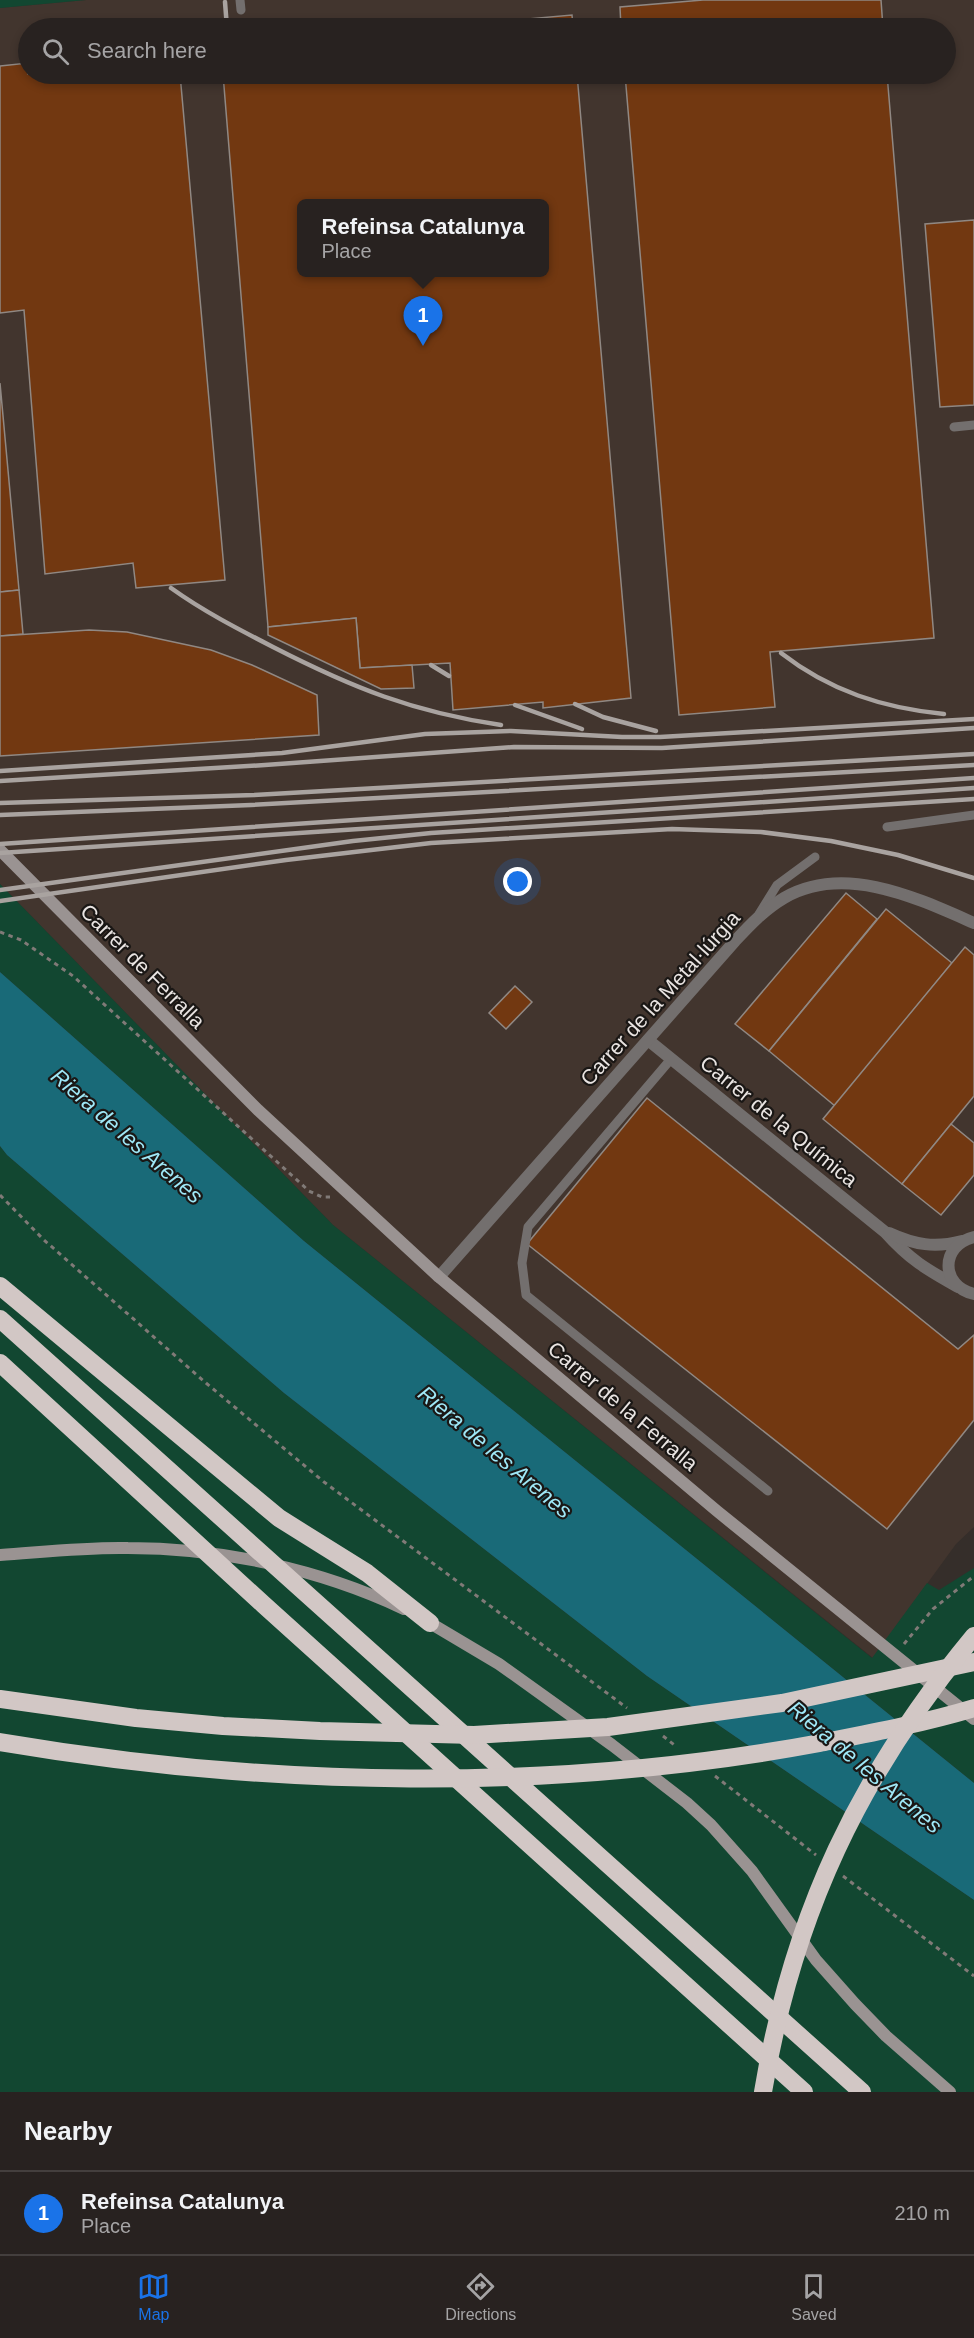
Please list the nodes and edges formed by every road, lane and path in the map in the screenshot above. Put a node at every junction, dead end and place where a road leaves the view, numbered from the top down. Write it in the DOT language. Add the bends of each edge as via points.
graph roads {
  1 [pos="974,426"];
  2 [pos="954,427"];
  3 [pos="974,815"];
  4 [pos="886,827"];
  5 [pos="0,850"];
  6 [pos="815,857"];
  7 [pos="754,921"];
  8 [pos="974,923"];
  9 [pos="0,932"];
  10 [pos="648,1041"];
  11 [pos="671,1059"];
  12 [pos="258,1110"];
  13 [pos="341,1187"];
  14 [pos="0,1195"];
  15 [pos="885,1232"];
  16 [pos="968,1239"];
  17 [pos="439,1277"];
  18 [pos="0,1286"];
  19 [pos="958,1287"];
  20 [pos="974,1294"];
  21 [pos="0,1319"];
  22 [pos="0,1363"];
  23 [pos="768,1491"];
  24 [pos="0,1555"];
  25 [pos="974,1576"];
  26 [pos="430,1623"];
  27 [pos="974,1636"];
  28 [pos="896,1655"];
  29 [pos="974,1662"];
  30 [pos="0,1699"];
  31 [pos="974,1708"];
  32 [pos="635,1714"];
  33 [pos="974,1719"];
  34 [pos="662,1735"];
  35 [pos="0,1742"];
  36 [pos="680,1749"];
  37 [pos="706,1770"];
  38 [pos="815,1854"];
  39 [pos="842,1876"];
  40 [pos="974,1976"];
  41 [pos="764,2092"];
  42 [pos="804,2092"];
  43 [pos="862,2092"];
  44 [pos="950,2092"];
  1 -- 2 [label="lane"];
  3 -- 4 [label="lane"];
  5 -- 12 [label="street, Carrer de Ferralla"];
  6 -- 7 [label="lane" via="777,885"];
  7 -- 8 [label="street, Carrer de la Metal·lúrgia" via="786,897 833,884 898,892"];
  7 -- 10 [label="street, Carrer de la Metal·lúrgia"];
  9 -- 13 [label="path" via="46,955 73,976 309,1191 328,1197"];
  10 -- 11 [label="street, Carrer de la Química"];
  10 -- 17 [label="street, Carrer de la Metal·lúrgia"];
  11 -- 15 [label="street, Carrer de la Química"];
  11 -- 23 [label="lane" via="528,1227 522,1263 526,1295"];
  12 -- 13 [label="street, Carrer de la Ferralla"];
  13 -- 17 [label="street, Carrer de la Ferralla"];
  14 -- 32 [label="path" via="206,1383 324,1482"];
  15 -- 16 [label="street, Carrer de la Química" via="919,1245 947,1245"];
  15 -- 19 [label="street, Carrer de la Química" via="916,1263"];
  16 -- 19 [label="street" via="951,1254 949,1263 949,1272"];
  17 -- 28 [label="street, Carrer de la Ferralla" via="717,1511"];
  18 -- 26 [label="highway" via="271,1512 367,1573"];
  19 -- 20 [label="street, Carrer de la Química"];
  21 -- 43 [label="highway"];
  22 -- 42 [label="highway"];
  24 -- 26 [label="street" via="95,1548 163,1548 218,1554 330,1581"];
  25 -- 28 [label="path" via="933,1609"];
  26 -- 44 [label="street" via="499,1664 687,1803 752,1871 816,1960 855,2004"];
  27 -- 41 [label="highway" via="902,1730 836,1850 811,1906 779,2009"];
  28 -- 33 [label="street, Carrer de la Ferralla"];
  29 -- 30 [label="highway" via="782,1703 608,1727 474,1735 320,1731 136,1718"];
  31 -- 35 [label="highway" via="770,1752 682,1764 513,1778 270,1772 98,1757"];
  34 -- 36 [label="path"];
  37 -- 38 [label="path"];
  39 -- 40 [label="path"];
}
